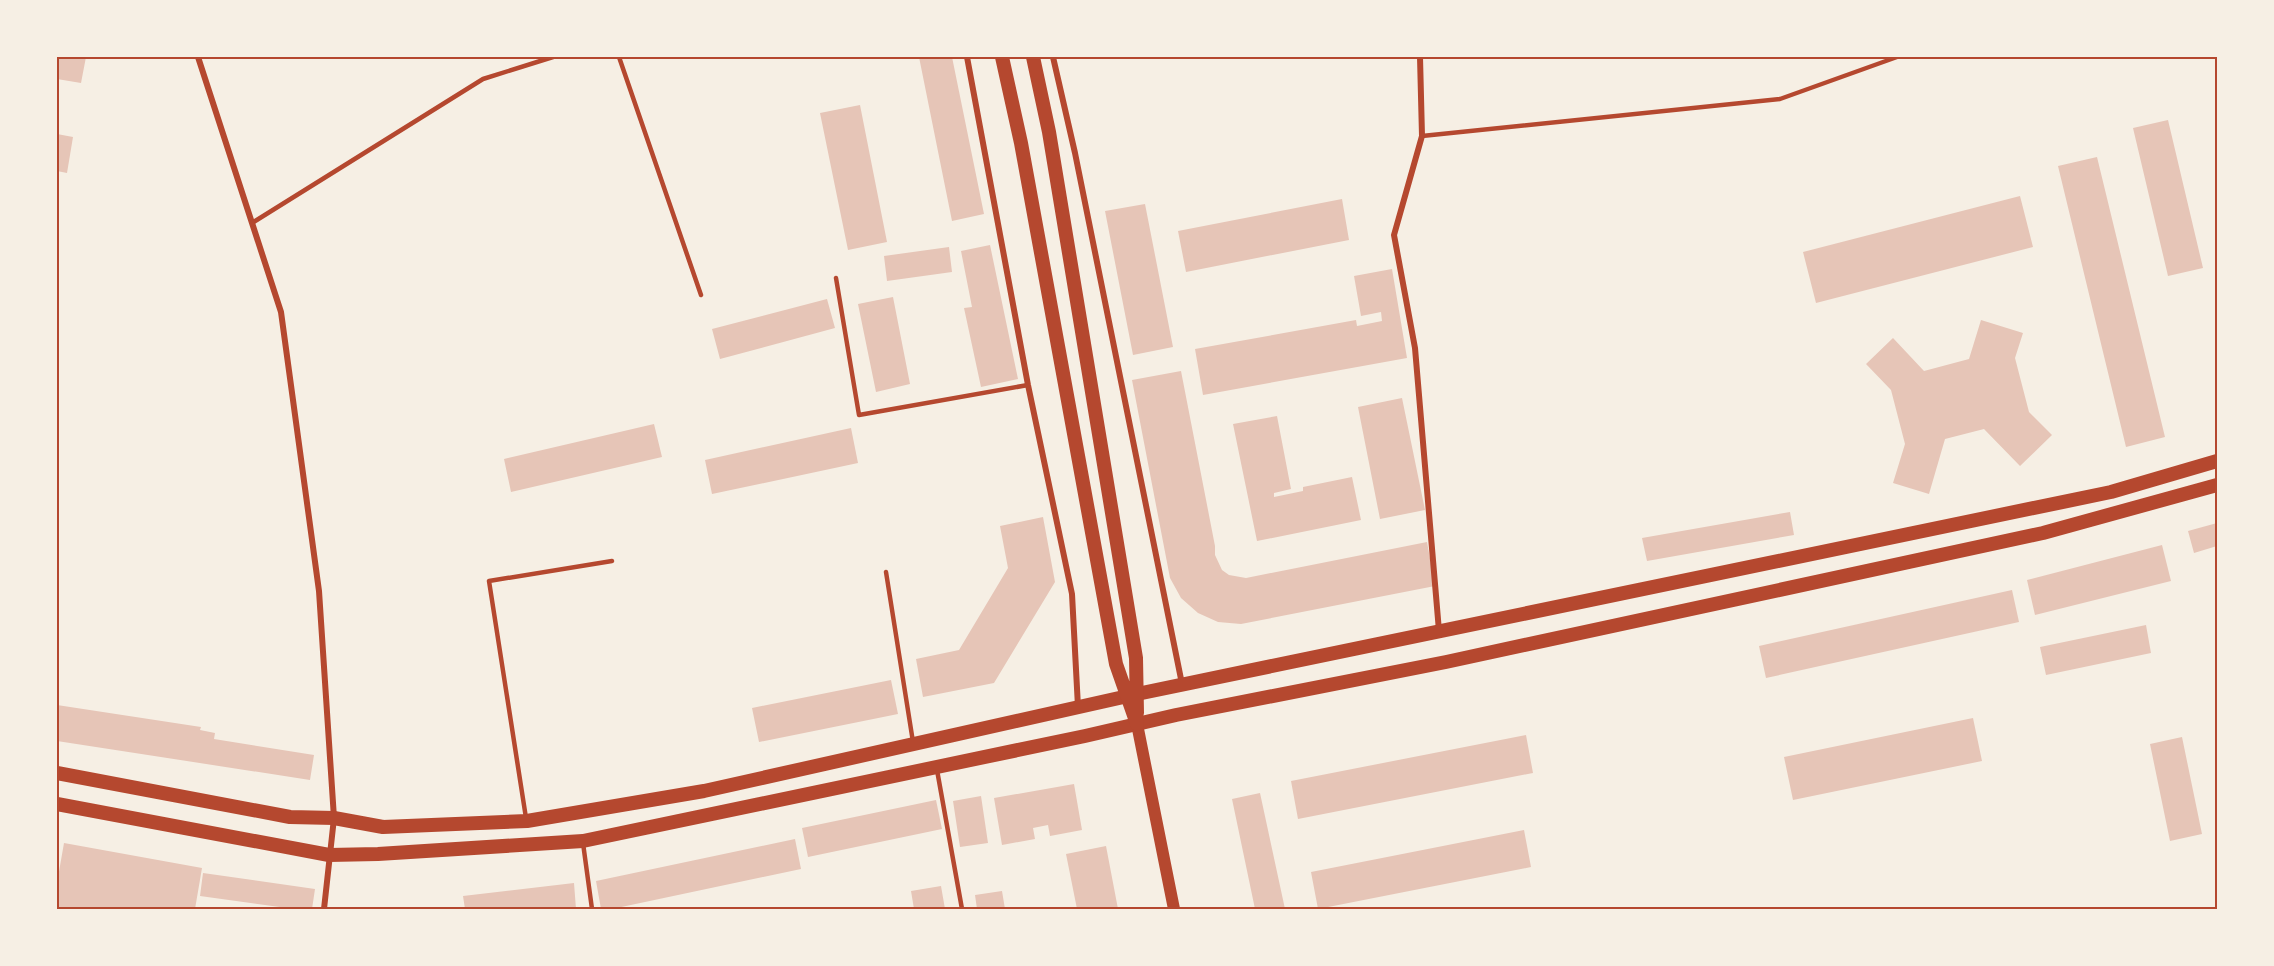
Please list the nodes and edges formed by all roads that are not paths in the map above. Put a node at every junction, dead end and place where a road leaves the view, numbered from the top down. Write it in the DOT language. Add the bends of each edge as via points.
graph roads {
  1 [pos="198,57"];
  2 [pos="553,57"];
  3 [pos="619,57"];
  4 [pos="967,57"];
  5 [pos="1002,57"];
  6 [pos="1033,57"];
  7 [pos="1053,57"];
  8 [pos="1420,57"];
  9 [pos="1897,57"];
  10 [pos="1422,136"];
  11 [pos="252,223"];
  12 [pos="836,278"];
  13 [pos="701,295"];
  14 [pos="1028,385"];
  15 [pos="2217,461"];
  16 [pos="2217,485"];
  17 [pos="612,561"];
  18 [pos="886,572"];
  19 [pos="1439,631"];
  20 [pos="1182,685"];
  21 [pos="1137,694"];
  22 [pos="1078,708"];
  23 [pos="1137,724"];
  24 [pos="913,744"];
  25 [pos="937,766"];
  26 [pos="57,773"];
  27 [pos="57,804"];
  28 [pos="334,818"];
  29 [pos="527,820"];
  30 [pos="583,841"];
  31 [pos="329,855"];
  32 [pos="324,909"];
  33 [pos="592,909"];
  34 [pos="962,909"];
  35 [pos="1174,909"];
  1 -- 11 [label="street"];
  2 -- 11 [label="lane" via="483,79"];
  3 -- 13 [label="lane"];
  4 -- 14 [label="street"];
  5 -- 23 [label="main road" via="1116,664"];
  6 -- 21 [label="main road" via="1049,132 1136,658"];
  7 -- 20 [label="street"];
  8 -- 10 [label="street"];
  9 -- 10 [label="lane" via="1780,99"];
  10 -- 19 [label="street" via="1394,235 1415,348"];
  11 -- 28 [label="street" via="281,312 319,591"];
  12 -- 14 [label="lane" via="859,415"];
  14 -- 22 [label="street" via="1072,594"];
  15 -- 19 [label="main road" via="2111,492"];
  16 -- 23 [label="main road" via="2043,533 1446,662"];
  17 -- 29 [label="lane" via="489,581"];
  18 -- 24 [label="lane"];
  19 -- 20 [label="main road"];
  20 -- 21 [label="main road"];
  21 -- 22 [label="main road"];
  21 -- 23 [label="main road"];
  22 -- 24 [label="main road"];
  23 -- 25 [label="main road"];
  23 -- 35 [label="main road"];
  24 -- 29 [label="main road" via="704,791"];
  25 -- 30 [label="main road"];
  25 -- 34 [label="lane"];
  26 -- 28 [label="main road" via="290,817"];
  27 -- 31 [label="main road"];
  28 -- 29 [label="main road" via="383,827"];
  28 -- 31 [label="street"];
  30 -- 31 [label="main road"];
  30 -- 33 [label="lane"];
  31 -- 32 [label="street"];
}
